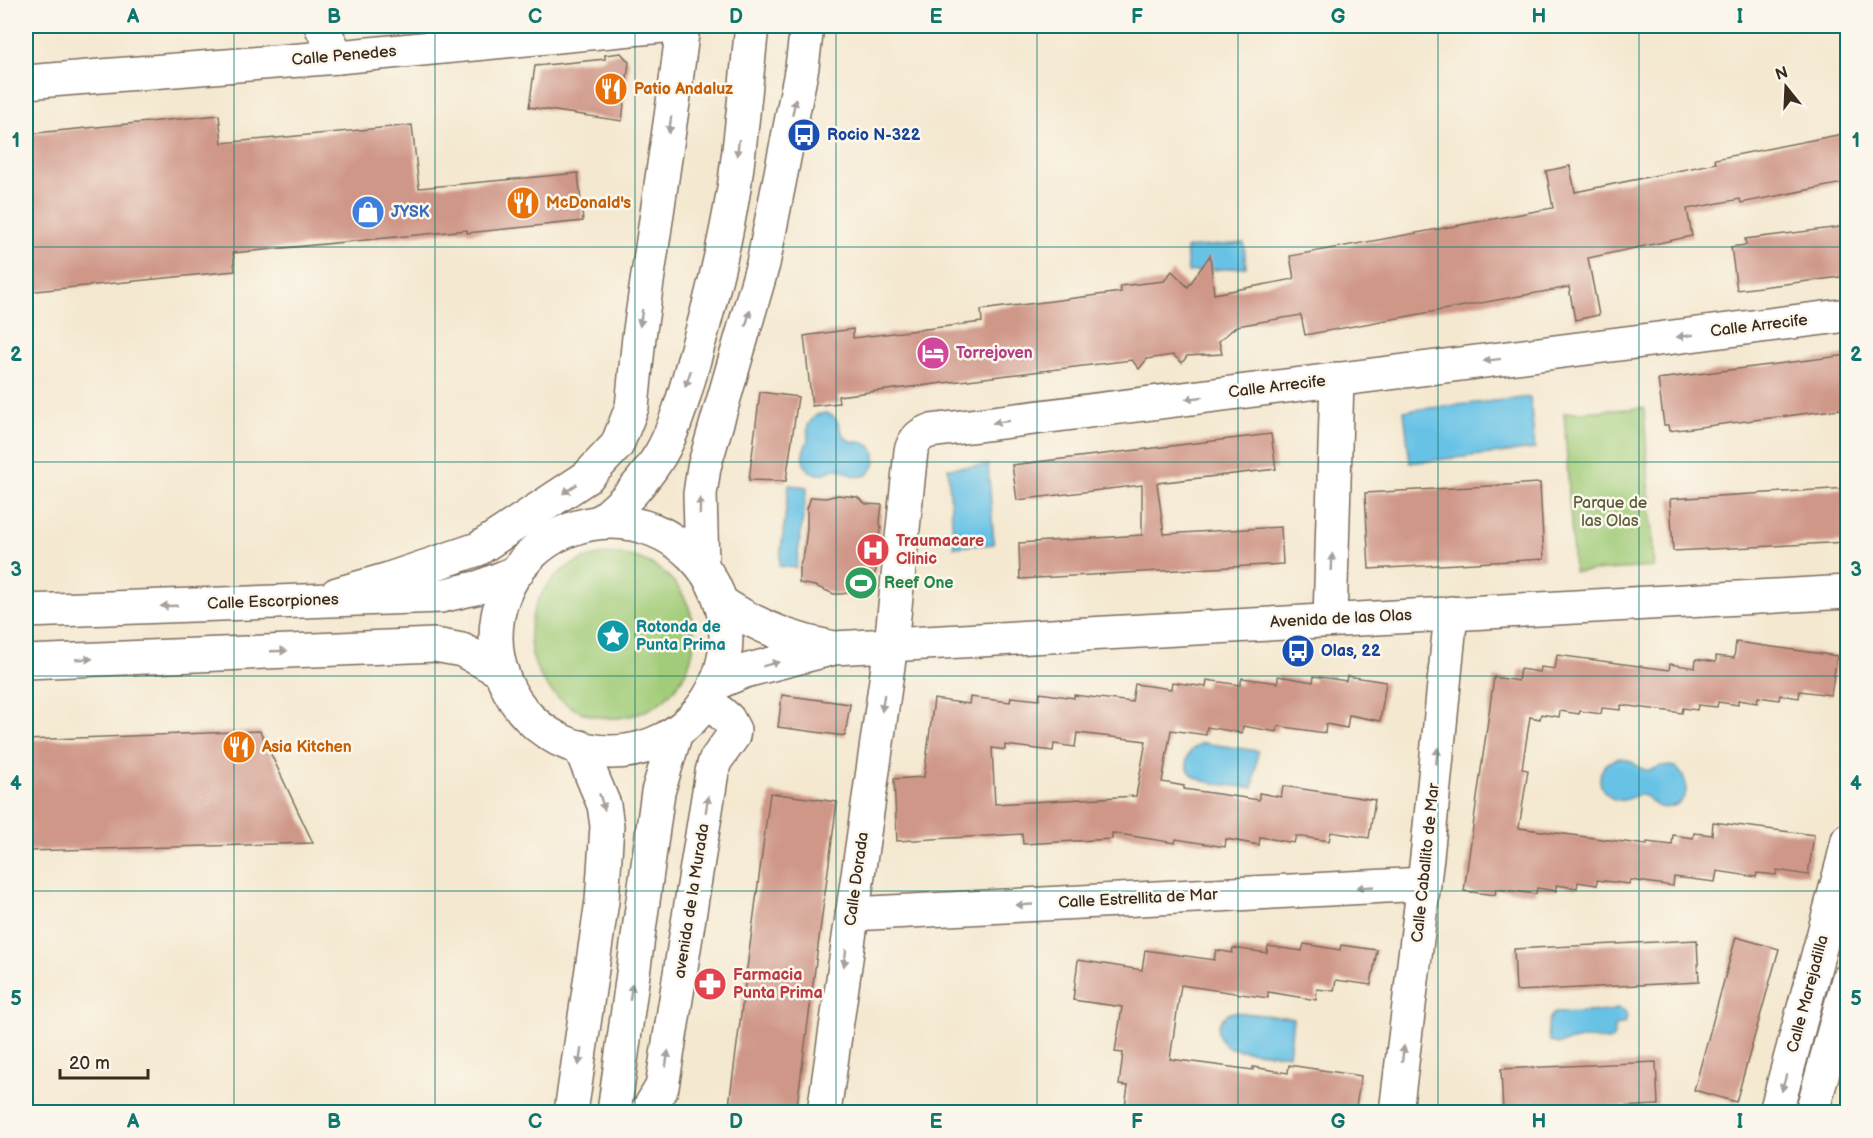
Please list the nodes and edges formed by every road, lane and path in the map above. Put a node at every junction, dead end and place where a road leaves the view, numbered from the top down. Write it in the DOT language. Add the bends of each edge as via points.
graph roads {
  1 [pos="321,26"];
  2 [pos="663,26"];
  3 [pos="683,26"];
  4 [pos="752,26"];
  5 [pos="807,26"];
  6 [pos="338,57"];
  7 [pos="26,82"];
  8 [pos="1848,315"];
  9 [pos="1337,379"];
  10 [pos="600,522"];
  11 [pos="702,565"];
  12 [pos="517,572"];
  13 [pos="1848,592"];
  14 [pos="312,602"];
  15 [pos="722,603"];
  16 [pos="26,611"];
  17 [pos="1451,613"];
  18 [pos="1330,620"];
  19 [pos="891,645"];
  20 [pos="834,648"];
  21 [pos="26,662"];
  22 [pos="502,672"];
  23 [pos="711,692"];
  24 [pos="676,732"];
  25 [pos="580,747"];
  26 [pos="1848,840"];
  27 [pos="1424,884"];
  28 [pos="852,914"];
  29 [pos="1848,980"];
  30 [pos="1803,1013"];
  31 [pos="1842,1020"];
  32 [pos="571,1113"];
  33 [pos="614,1113"];
  34 [pos="647,1113"];
  35 [pos="824,1113"];
  36 [pos="1396,1113"];
  37 [pos="1776,1113"];
  38 [pos="1812,1113"];
  1 -- 6 [label="main road"];
  2 -- 6 [label="main road, Calle Penedes"];
  3 -- 14 [label="main road, one-way" via="632,407 617,446 587,477 478,549"];
  4 -- 10 [label="main road, one-way" via="734,189 692,369 662,453 622,504"];
  11 -- 5 [label="main road, one-way" via="700,504 704,467 763,264"];
  6 -- 7 [label="main road, Calle Penedes"];
  8 -- 9 [label="main road, Calle Arrecife, one-way"];
  18 -- 9 [label="main road, one-way"];
  9 -- 19 [label="main road, Calle Arrecife, one-way" via="923,433 911,451"];
  10 -- 11 [label="main road" via="646,527 667,536"];
  10 -- 12 [label="main road" via="553,537 533,552"];
  11 -- 15 [label="main road"];
  12 -- 14 [label="main road, Calle Escorpiones" via="480,587 441,596"];
  12 -- 22 [label="main road" via="504,594 498,620"];
  13 -- 17 [label="main road, Avenida de las Olas"];
  14 -- 16 [label="main road, Calle Escorpiones, one-way"];
  15 -- 20 [label="main road, Avenida de las Olas" via="744,617 804,642"];
  15 -- 23 [label="main road" via="724,657"];
  17 -- 18 [label="main road, Avenida de las Olas"];
  27 -- 17 [label="main road, Calle Caballito de Mar, one-way"];
  18 -- 19 [label="main road, Avenida de las Olas"];
  19 -- 20 [label="main road, Avenida de las Olas"];
  19 -- 28 [label="main road, Calle Dorada, one-way"];
  23 -- 20 [label="main road, Avenida de las Olas, one-way" via="745,671"];
  21 -- 22 [label="main road, one-way" via="435,645 462,650"];
  22 -- 25 [label="main road" via="526,714 544,730"];
  23 -- 24 [label="main road" via="693,718"];
  34 -- 23 [label="main road, avenida de la Murada, one-way" via="662,1087 712,772 734,730"];
  24 -- 25 [label="main road" via="630,750"];
  33 -- 24 [label="main road, one-way" via="658,792"];
  25 -- 32 [label="main road, one-way" via="604,805 607,826 602,901"];
  26 -- 30 [label="main road, Calle Marejadilla"];
  27 -- 28 [label="main road, Calle Estrellita de Mar, one-way"];
  36 -- 27 [label="main road, Calle Caballito de Mar, one-way"];
  28 -- 35 [label="main road, Calle Dorada, one-way"];
  29 -- 31 [label="main road"];
  30 -- 31 [label="main road"];
  30 -- 37 [label="main road, Calle Marejadilla, one-way"];
  31 -- 38 [label="main road"];
}
